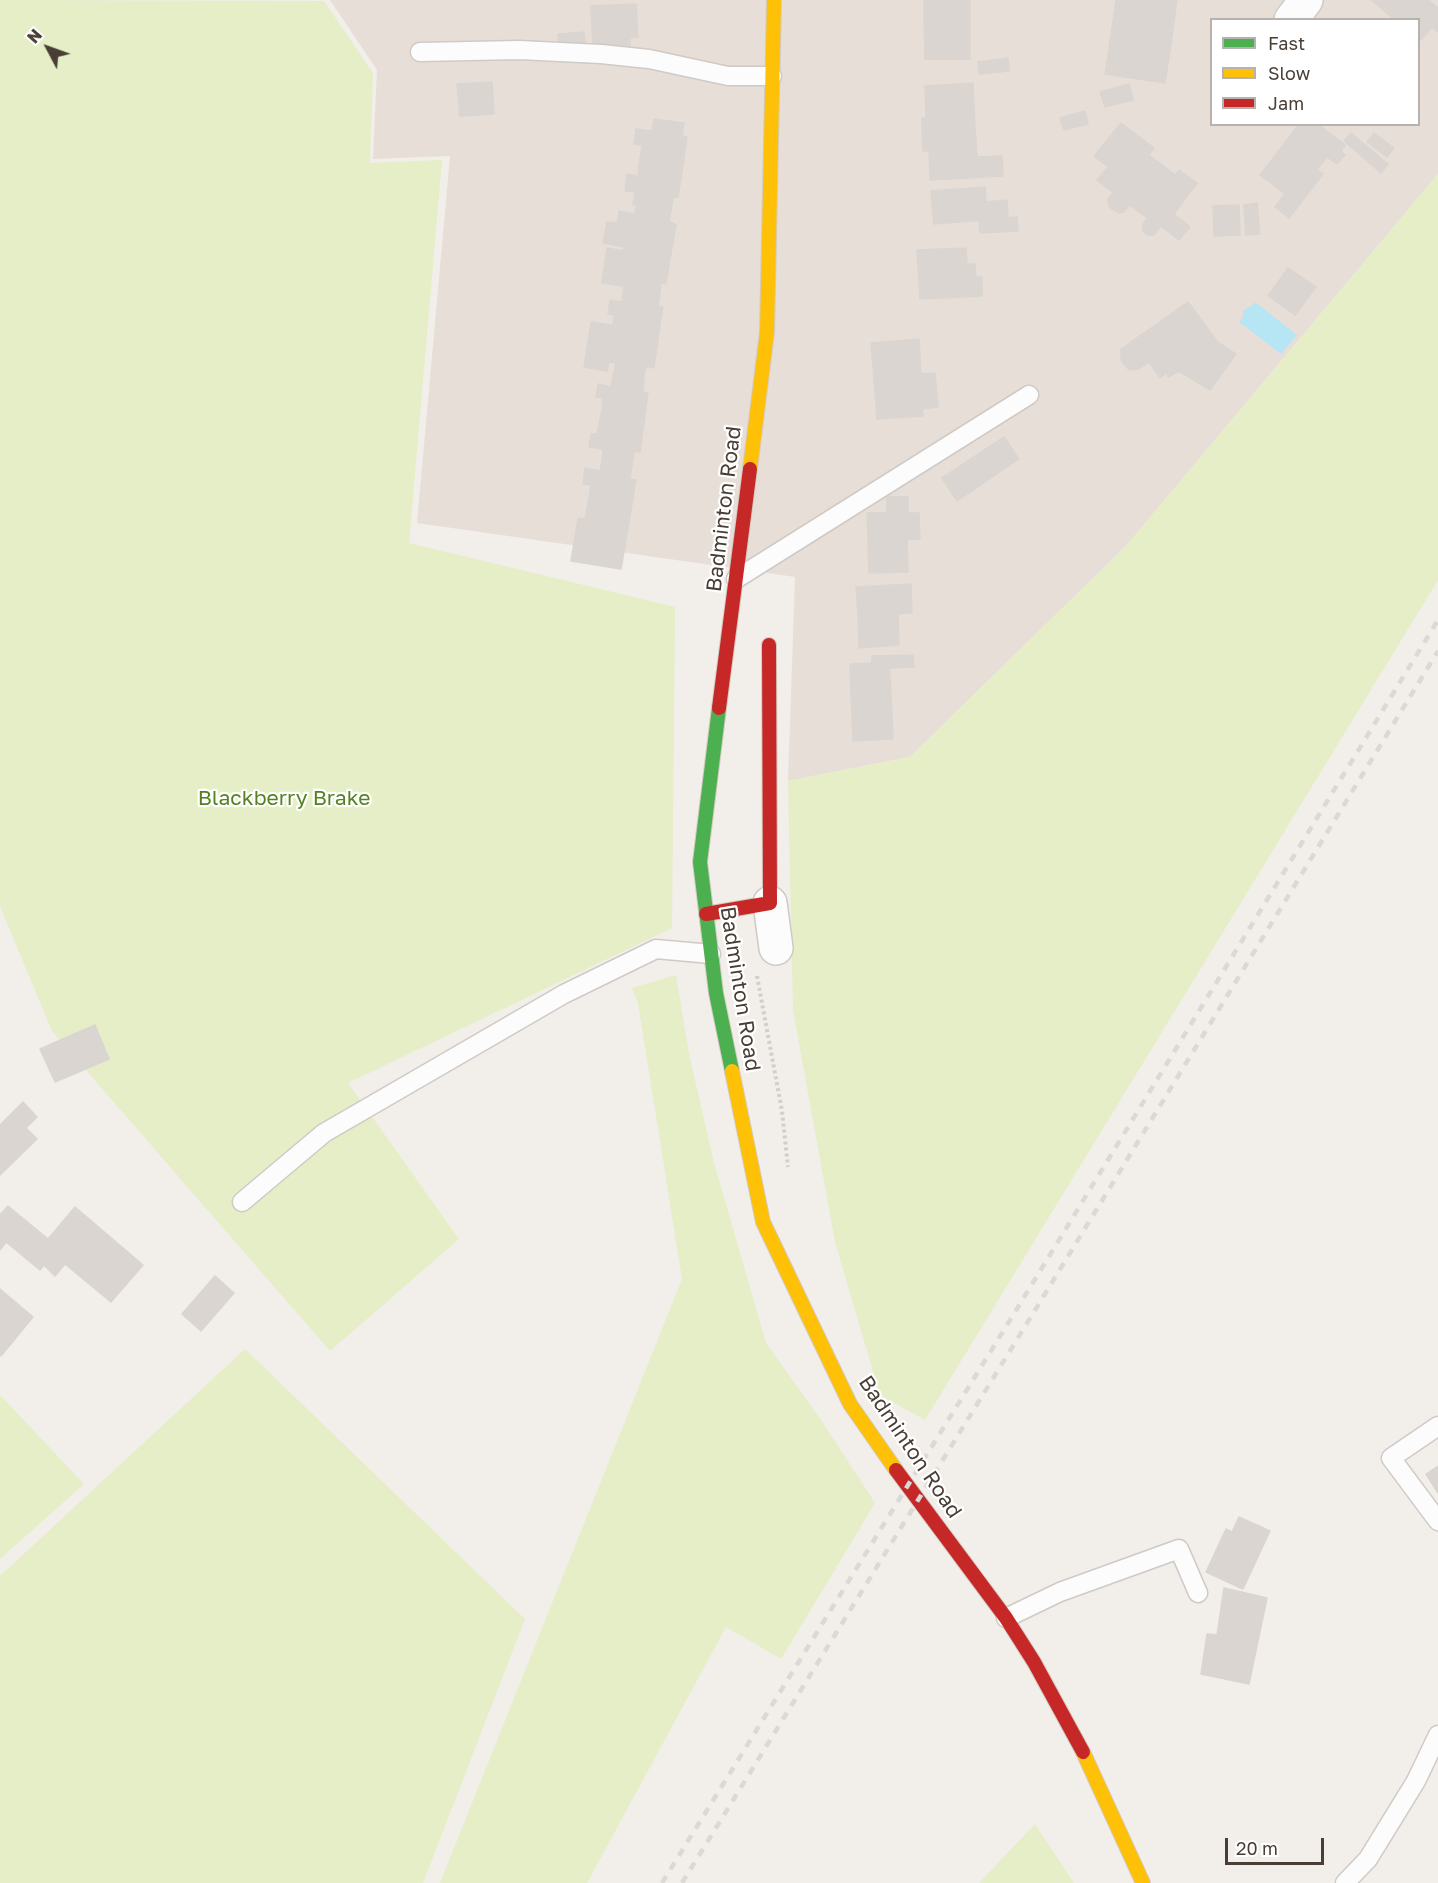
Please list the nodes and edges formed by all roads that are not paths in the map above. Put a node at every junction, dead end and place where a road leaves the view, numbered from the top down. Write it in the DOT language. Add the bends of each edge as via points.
graph roads {
  1 [pos="774,0"];
  2 [pos="1306,0"];
  3 [pos="1292,18"];
  4 [pos="420,52"];
  5 [pos="772,76"];
  6 [pos="1029,395"];
  7 [pos="736,579"];
  8 [pos="770,645"];
  9 [pos="770,903"];
  10 [pos="706,914"];
  11 [pos="711,954"];
  12 [pos="765,957"];
  13 [pos="242,1202"];
  14 [pos="1438,1425"];
  15 [pos="1438,1521"];
  16 [pos="1198,1593"];
  17 [pos="1006,1618"];
  18 [pos="1438,1735"];
  19 [pos="1143,1883"];
  20 [pos="1345,1883"];
  1 -- 5 [label="main road, Badminton Road"];
  2 -- 3 [label="street"];
  4 -- 5 [label="lane" via="519,50 602,54 728,75"];
  5 -- 7 [label="main road, Badminton Road" via="768,332"];
  6 -- 7 [label="lane"];
  7 -- 10 [label="main road, Badminton Road" via="700,862"];
  8 -- 9 [label="main road"];
  9 -- 10 [label="main road"];
  9 -- 12 [label="street"];
  10 -- 11 [label="main road, Badminton Road"];
  11 -- 13 [label="lane" via="656,949 564,994 324,1133"];
  11 -- 17 [label="main road, Badminton Road" via="763,1222 850,1404"];
  14 -- 15 [label="lane" via="1391,1458"];
  16 -- 17 [label="lane" via="1179,1549 1060,1592"];
  17 -- 19 [label="main road, Badminton Road" via="1093,1770"];
  18 -- 20 [label="lane" via="1416,1781 1368,1859"];
}
